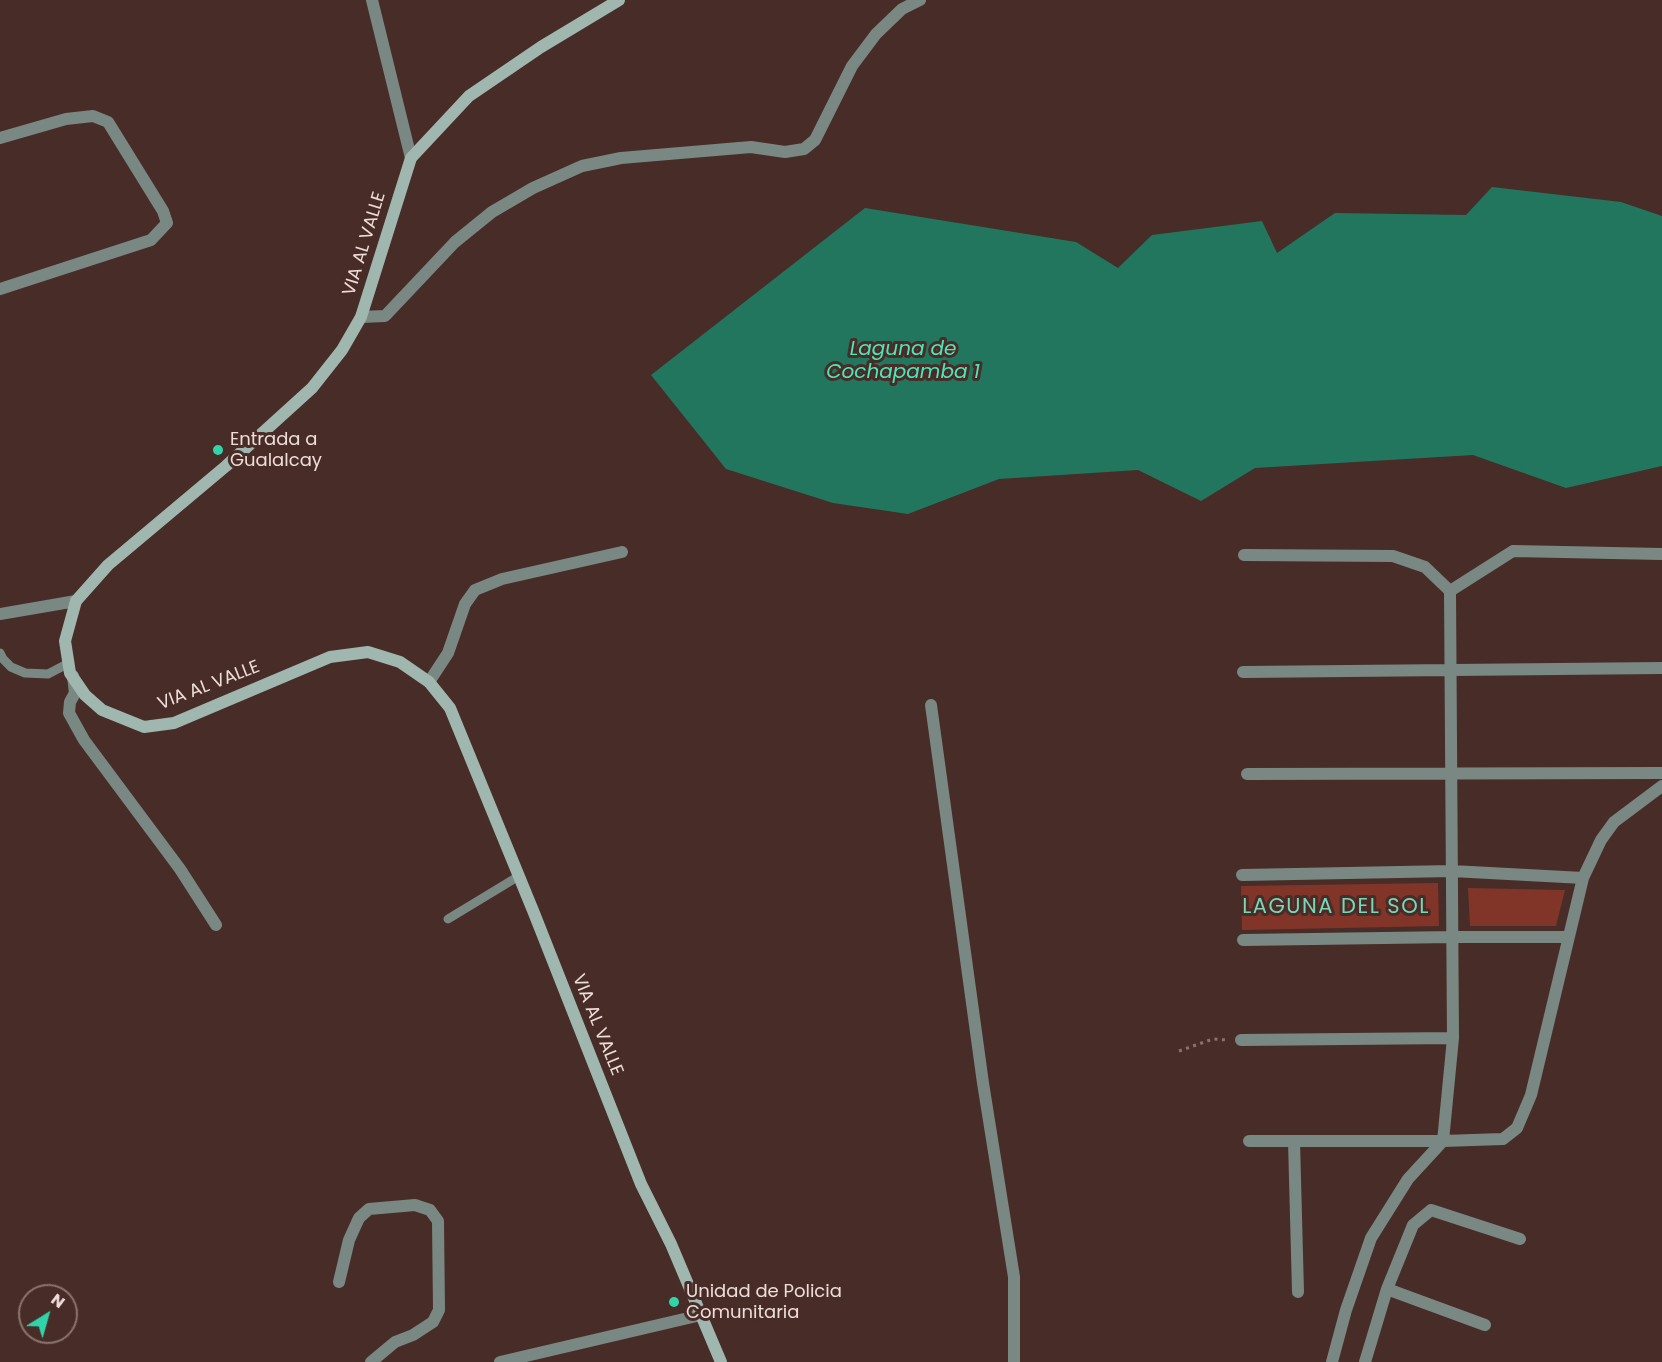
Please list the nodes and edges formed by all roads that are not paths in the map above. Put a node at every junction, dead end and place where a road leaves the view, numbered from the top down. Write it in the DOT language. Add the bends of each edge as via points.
graph roads {
  1 [pos="372,0"];
  2 [pos="619,0"];
  3 [pos="920,0"];
  4 [pos="0,138"];
  5 [pos="411,158"];
  6 [pos="0,289"];
  7 [pos="361,317"];
  8 [pos="622,552"];
  9 [pos="1662,554"];
  10 [pos="1244,555"];
  11 [pos="1450,591"];
  12 [pos="76,601"];
  13 [pos="0,615"];
  14 [pos="0,653"];
  15 [pos="69,663"];
  16 [pos="1662,668"];
  17 [pos="1450,669"];
  18 [pos="1243,672"];
  19 [pos="73,676"];
  20 [pos="429,682"];
  21 [pos="931,705"];
  22 [pos="1451,772"];
  23 [pos="1662,773"];
  24 [pos="1246,774"];
  25 [pos="1662,786"];
  26 [pos="1452,871"];
  27 [pos="1242,875"];
  28 [pos="519,876"];
  29 [pos="1583,878"];
  30 [pos="448,919"];
  31 [pos="216,926"];
  32 [pos="1453,937"];
  33 [pos="1569,937"];
  34 [pos="1243,940"];
  35 [pos="1453,1038"];
  36 [pos="1241,1040"];
  37 [pos="1249,1141"];
  38 [pos="1294,1141"];
  39 [pos="1443,1141"];
  40 [pos="1520,1239"];
  41 [pos="339,1282"];
  42 [pos="1387,1289"];
  43 [pos="1298,1292"];
  44 [pos="701,1315"];
  45 [pos="1485,1325"];
  46 [pos="371,1362"];
  47 [pos="501,1362"];
  48 [pos="721,1362"];
  49 [pos="1014,1362"];
  50 [pos="1332,1362"];
  51 [pos="1365,1362"];
  1 -- 5 [label="street"];
  2 -- 5 [label="main road, VIA AL VALLE" via="469,96"];
  3 -- 7 [label="street" via="902,9 876,34 852,66 815,140 804,149 785,152 751,147 582,165 492,212 455,242 385,316"];
  4 -- 6 [label="street" via="66,119 93,116 108,122 167,223 151,240"];
  5 -- 7 [label="main road, VIA AL VALLE"];
  7 -- 12 [label="main road, VIA AL VALLE" via="342,350 312,388 108,565"];
  8 -- 20 [label="street" via="502,579 475,590 465,603 448,653"];
  9 -- 11 [label="street" via="1513,551"];
  10 -- 11 [label="street" via="1394,556 1425,567"];
  11 -- 17 [label="street"];
  12 -- 13 [label="street"];
  12 -- 15 [label="main road, VIA AL VALLE" via="65,641"];
  14 -- 15 [label="lane" via="10,668 25,673 48,674"];
  15 -- 19 [label="main road, VIA AL VALLE"];
  16 -- 17 [label="street"];
  17 -- 18 [label="street"];
  17 -- 22 [label="street"];
  19 -- 20 [label="main road, VIA AL VALLE" via="85,695 102,710 144,727 174,723 330,657 368,652 400,662"];
  19 -- 31 [label="street" via="75,693 69,713 84,740 180,869"];
  20 -- 28 [label="main road, VIA AL VALLE" via="450,708"];
  21 -- 49 [label="street" via="1014,1277"];
  22 -- 23 [label="street"];
  22 -- 24 [label="street"];
  22 -- 26 [label="street"];
  25 -- 29 [label="street" via="1614,822"];
  26 -- 27 [label="street"];
  26 -- 29 [label="street"];
  26 -- 32 [label="street"];
  28 -- 30 [label="lane"];
  28 -- 44 [label="main road, VIA AL VALLE" via="641,1184"];
  29 -- 33 [label="street"];
  32 -- 33 [label="street"];
  32 -- 34 [label="street"];
  32 -- 35 [label="street"];
  33 -- 39 [label="street" via="1531,1095 1516,1128 1503,1139"];
  35 -- 36 [label="street"];
  35 -- 39 [label="street"];
  37 -- 38 [label="street"];
  38 -- 39 [label="street"];
  38 -- 43 [label="street"];
  39 -- 50 [label="street" via="1408,1179 1371,1238"];
  40 -- 42 [label="street" via="1431,1210 1413,1225"];
  41 -- 46 [label="street" via="359,1218 369,1209 415,1205 430,1210 438,1221 439,1310 433,1322 395,1342"];
  42 -- 45 [label="street"];
  42 -- 51 [label="street"];
  44 -- 47 [label="street"];
  44 -- 48 [label="main road, VIA AL VALLE"];
}
